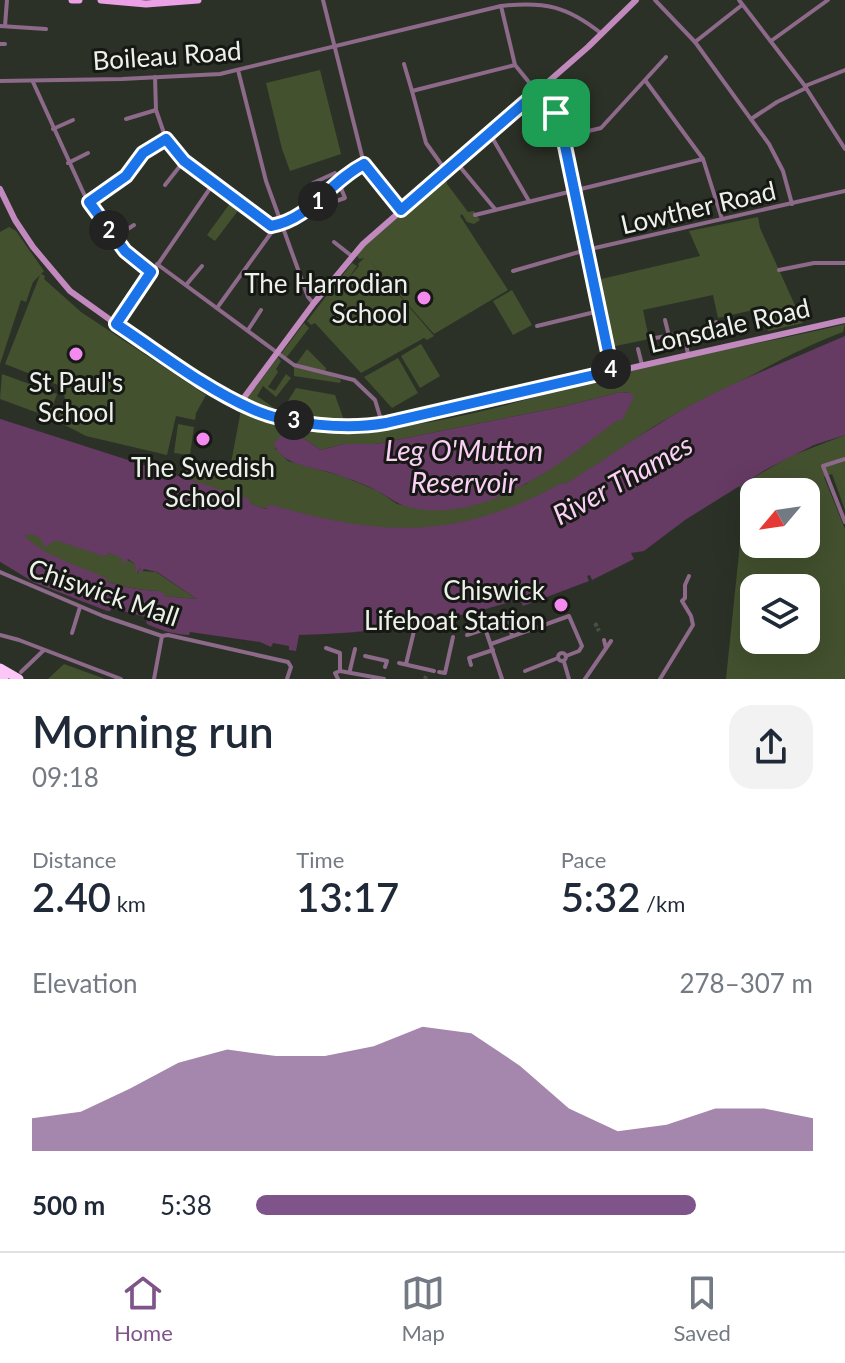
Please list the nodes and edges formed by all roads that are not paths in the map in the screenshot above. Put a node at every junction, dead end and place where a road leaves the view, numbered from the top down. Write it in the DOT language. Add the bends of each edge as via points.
graph roads {
  1 [pos="7,0"];
  2 [pos="72,0"];
  3 [pos="79,0"];
  4 [pos="101,0"];
  5 [pos="198,0"];
  6 [pos="323,0"];
  7 [pos="636,0"];
  8 [pos="655,0"];
  9 [pos="828,0"];
  10 [pos="544,2"];
  11 [pos="740,2"];
  12 [pos="501,6"];
  13 [pos="3,23"];
  14 [pos="46,29"];
  15 [pos="602,34"];
  16 [pos="771,41"];
  17 [pos="695,42"];
  18 [pos="335,46"];
  19 [pos="666,57"];
  20 [pos="404,64"];
  21 [pos="515,65"];
  22 [pos="238,70"];
  23 [pos="845,70"];
  24 [pos="0,75"];
  25 [pos="155,77"];
  26 [pos="645,80"];
  27 [pos="1,81"];
  28 [pos="33,82"];
  29 [pos="806,87"];
  30 [pos="412,91"];
  31 [pos="537,92"];
  32 [pos="156,110"];
  33 [pos="126,119"];
  34 [pos="751,119"];
  35 [pos="73,120"];
  36 [pos="53,129"];
  37 [pos="490,134"];
  38 [pos="563,137"];
  39 [pos="166,139"];
  40 [pos="845,149"];
  41 [pos="88,153"];
  42 [pos="703,159"];
  43 [pos="184,161"];
  44 [pos="456,162"];
  45 [pos="68,163"];
  46 [pos="364,164"];
  47 [pos="446,171"];
  48 [pos="339,180"];
  49 [pos="213,184"];
  50 [pos="165,185"];
  51 [pos="0,189"];
  52 [pos="574,191"];
  53 [pos="845,191"];
  54 [pos="318,201"];
  55 [pos="529,201"];
  56 [pos="89,202"];
  57 [pos="792,204"];
  58 [pos="495,209"];
  59 [pos="401,210"];
  60 [pos="475,215"];
  61 [pos="722,219"];
  62 [pos="281,223"];
  63 [pos="134,225"];
  64 [pos="273,226"];
  65 [pos="115,237"];
  66 [pos="334,242"];
  67 [pos="586,250"];
  68 [pos="353,257"];
  69 [pos="845,263"];
  70 [pos="157,264"];
  71 [pos="202,266"];
  72 [pos="779,270"];
  73 [pos="513,271"];
  74 [pos="151,272"];
  75 [pos="186,285"];
  76 [pos="314,303"];
  77 [pos="217,308"];
  78 [pos="261,310"];
  79 [pos="599,311"];
  80 [pos="665,320"];
  81 [pos="845,320"];
  82 [pos="745,323"];
  83 [pos="116,324"];
  84 [pos="537,326"];
  85 [pos="248,330"];
  86 [pos="684,333"];
  87 [pos="669,336"];
  88 [pos="655,338"];
  89 [pos="638,349"];
  90 [pos="278,352"];
  91 [pos="688,354"];
  92 [pos="642,365"];
  93 [pos="612,371"];
  94 [pos="240,403"];
  95 [pos="382,424"];
  96 [pos="845,459"];
  97 [pos="845,522"];
  98 [pos="0,572"];
  99 [pos="689,576"];
  100 [pos="80,607"];
  101 [pos="505,611"];
  102 [pos="481,616"];
  103 [pos="485,629"];
  104 [pos="414,631"];
  105 [pos="72,633"];
  106 [pos="0,635"];
  107 [pos="467,635"];
  108 [pos="512,635"];
  109 [pos="165,636"];
  110 [pos="453,637"];
  111 [pos="604,640"];
  112 [pos="611,641"];
  113 [pos="491,644"];
  114 [pos="326,648"];
  115 [pos="606,648"];
  116 [pos="355,649"];
  117 [pos="44,650"];
  118 [pos="493,650"];
  119 [pos="365,656"];
  120 [pos="562,658"];
  121 [pos="387,661"];
  122 [pos="406,664"];
  123 [pos="471,665"];
  124 [pos="0,668"];
  125 [pos="345,671"];
  126 [pos="525,671"];
  127 [pos="20,675"];
  128 [pos="121,679"];
  129 [pos="154,679"];
  130 [pos="287,679"];
  131 [pos="339,679"];
  132 [pos="383,679"];
  133 [pos="502,679"];
  134 [pos="569,679"];
  135 [pos="585,679"];
  136 [pos="660,679"];
  1 -- 13 [label="street"];
  2 -- 3 [label="main road"];
  4 -- 5 [label="main road"];
  6 -- 18 [label="street"];
  7 -- 15 [label="main road"];
  8 -- 17 [label="street"];
  9 -- 16 [label="street"];
  10 -- 12 [label="street, Boileau Road"];
  10 -- 15 [label="street" via="585,20"];
  11 -- 16 [label="street"];
  11 -- 17 [label="street"];
  12 -- 18 [label="street, Boileau Road"];
  12 -- 21 [label="street"];
  13 -- 14 [label="street"];
  15 -- 31 [label="main road"];
  16 -- 29 [label="street"];
  17 -- 34 [label="street"];
  18 -- 22 [label="street, Boileau Road"];
  18 -- 46 [label="street"];
  19 -- 26 [label="street"];
  20 -- 30 [label="street"];
  21 -- 30 [label="street"];
  21 -- 31 [label="street"];
  22 -- 25 [label="street, Boileau Road"];
  22 -- 62 [label="street"];
  23 -- 29 [label="street"];
  24 -- 27 [label="street"];
  25 -- 28 [label="street, Boileau Road"];
  25 -- 32 [label="street"];
  26 -- 38 [label="street" via="601,128"];
  26 -- 42 [label="street"];
  27 -- 28 [label="street, Boileau Road"];
  28 -- 36 [label="street"];
  29 -- 34 [label="street"];
  29 -- 40 [label="street"];
  30 -- 47 [label="street" via="426,143"];
  31 -- 37 [label="main road"];
  31 -- 38 [label="main road" via="558,116"];
  32 -- 33 [label="street"];
  32 -- 39 [label="street"];
  34 -- 57 [label="street" via="777,157"];
  35 -- 36 [label="street"];
  36 -- 45 [label="street"];
  37 -- 44 [label="main road"];
  37 -- 55 [label="street"];
  38 -- 52 [label="main road"];
  39 -- 43 [label="street"];
  39 -- 56 [label="street"];
  41 -- 45 [label="street"];
  42 -- 52 [label="street"];
  42 -- 61 [label="street"];
  43 -- 49 [label="street"];
  43 -- 50 [label="street"];
  44 -- 47 [label="main road"];
  44 -- 58 [label="street"];
  45 -- 56 [label="street"];
  46 -- 48 [label="street"];
  46 -- 59 [label="street"];
  47 -- 59 [label="main road"];
  48 -- 54 [label="street"];
  48 -- 54 [label="street" via="345,198 324,207"];
  48 -- 54 [label="street" via="335,173 315,180"];
  49 -- 64 [label="street"];
  49 -- 70 [label="street"];
  51 -- 83 [label="main road, Lonsdale Road" via="50,270"];
  52 -- 55 [label="street"];
  52 -- 67 [label="main road"];
  53 -- 57 [label="street, Lowther Road"];
  54 -- 62 [label="street"];
  55 -- 58 [label="street"];
  56 -- 65 [label="street"];
  57 -- 61 [label="street, Lowther Road"];
  58 -- 60 [label="street"];
  59 -- 68 [label="main road"];
  61 -- 67 [label="street, Lowther Road"];
  62 -- 64 [label="street"];
  62 -- 76 [label="street"];
  63 -- 65 [label="street"];
  64 -- 77 [label="street"];
  65 -- 74 [label="street"];
  66 -- 68 [label="street"];
  67 -- 73 [label="street, Lowther Road"];
  67 -- 79 [label="main road"];
  68 -- 76 [label="main road"];
  69 -- 72 [label="street"];
  70 -- 74 [label="street"];
  70 -- 75 [label="street"];
  71 -- 75 [label="street"];
  74 -- 83 [label="street"];
  75 -- 77 [label="street"];
  76 -- 90 [label="main road"];
  77 -- 85 [label="street"];
  78 -- 85 [label="street"];
  79 -- 84 [label="street"];
  79 -- 93 [label="main road"];
  80 -- 87 [label="street"];
  81 -- 91 [label="main road, Lonsdale Road"];
  82 -- 86 [label="street"];
  83 -- 94 [label="main road, Lonsdale Road"];
  85 -- 90 [label="street"];
  86 -- 87 [label="street"];
  86 -- 91 [label="street"];
  87 -- 88 [label="street"];
  89 -- 92 [label="street"];
  90 -- 94 [label="main road"];
  90 -- 95 [label="street" via="294,365 354,380 375,400"];
  91 -- 92 [label="main road, Lonsdale Road"];
  92 -- 93 [label="main road, Lonsdale Road"];
  93 -- 95 [label="main road, Lonsdale Road"];
  94 -- 95 [label="main road, Lonsdale Road" via="268,415 308,422"];
  96 -- 97 [label="street" via="823,466"];
  98 -- 100 [label="street, Chiswick Mall"];
  99 -- 136 [label="street" via="682,601 693,625"];
  100 -- 105 [label="street"];
  100 -- 109 [label="street, Chiswick Mall"];
  101 -- 108 [label="street"];
  102 -- 103 [label="street"];
  103 -- 107 [label="street"];
  103 -- 113 [label="street"];
  104 -- 122 [label="street"];
  106 -- 117 [label="street"];
  108 -- 113 [label="street"];
  108 -- 120 [label="street" via="569,616 582,646"];
  109 -- 129 [label="street"];
  109 -- 130 [label="street, Chiswick Mall" via="291,664"];
  110 -- 122 [label="street" via="439,672 426,673"];
  111 -- 115 [label="street"];
  112 -- 115 [label="street"];
  113 -- 118 [label="street"];
  114 -- 125 [label="street" via="340,653"];
  115 -- 135 [label="street"];
  116 -- 125 [label="street"];
  117 -- 127 [label="street"];
  117 -- 128 [label="street"];
  118 -- 123 [label="street" via="469,658"];
  118 -- 133 [label="street"];
  119 -- 121 [label="street"];
  120 -- 126 [label="street"];
  120 -- 134 [label="street"];
  121 -- 122 [label="street"];
  121 -- 132 [label="street"];
  124 -- 127 [label="highway"];
  125 -- 131 [label="street" via="335,673"];
  125 -- 132 [label="street"];
}
